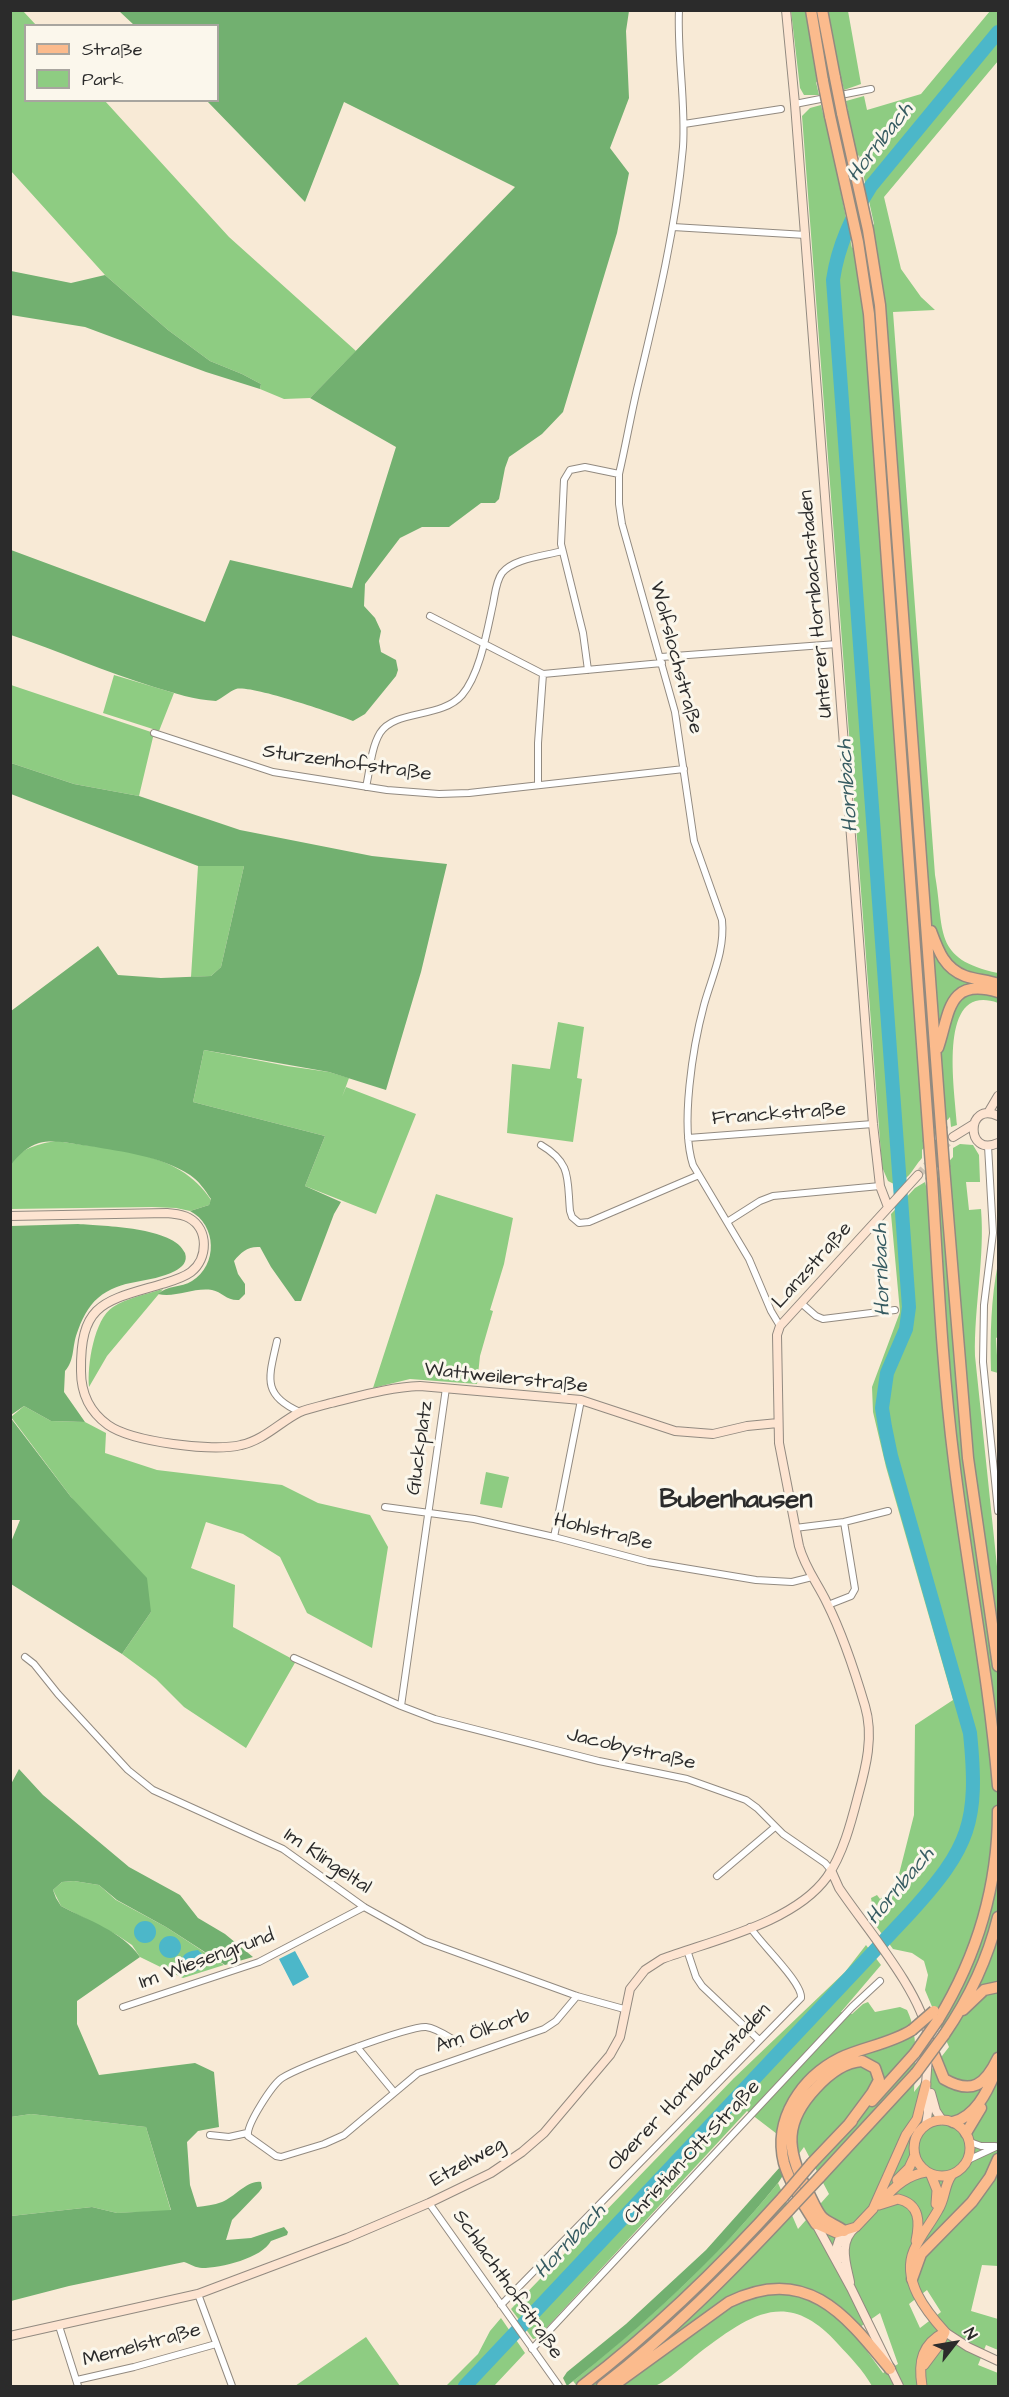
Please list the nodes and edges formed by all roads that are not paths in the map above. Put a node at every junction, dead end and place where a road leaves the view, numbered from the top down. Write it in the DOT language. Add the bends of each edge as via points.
graph roads {
  1 [pos="679,10"];
  2 [pos="786,10"];
  3 [pos="811,10"];
  4 [pos="822,10"];
  5 [pos="871,89"];
  6 [pos="795,104"];
  7 [pos="781,109"];
  8 [pos="684,124"];
  9 [pos="673,227"];
  10 [pos="806,235"];
  11 [pos="619,474"];
  12 [pos="562,551"];
  13 [pos="429,616"];
  14 [pos="484,644"];
  15 [pos="837,644"];
  16 [pos="661,660"];
  17 [pos="588,670"];
  18 [pos="543,674"];
  19 [pos="154,733"];
  20 [pos="684,769"];
  21 [pos="538,784"];
  22 [pos="366,787"];
  23 [pos="926,913"];
  24 [pos="997,985"];
  25 [pos="936,1053"];
  26 [pos="999,1096"];
  27 [pos="988,1113"];
  28 [pos="999,1116"];
  29 [pos="873,1124"];
  30 [pos="974,1124"];
  31 [pos="688,1138"];
  32 [pos="977,1140"];
  33 [pos="999,1143"];
  34 [pos="541,1145"];
  35 [pos="988,1146"];
  36 [pos="699,1175"];
  37 [pos="916,1178"];
  38 [pos="880,1186"];
  39 [pos="888,1207"];
  40 [pos="10,1216"];
  41 [pos="728,1222"];
  42 [pos="801,1304"];
  43 [pos="895,1310"];
  44 [pos="780,1326"];
  45 [pos="277,1341"];
  46 [pos="446,1388"];
  47 [pos="581,1400"];
  48 [pos="300,1412"];
  49 [pos="778,1423"];
  50 [pos="385,1508"];
  51 [pos="888,1511"];
  52 [pos="999,1511"];
  53 [pos="429,1512"];
  54 [pos="844,1522"];
  55 [pos="795,1528"];
  56 [pos="554,1537"];
  57 [pos="812,1577"];
  58 [pos="828,1605"];
  59 [pos="25,1657"];
  60 [pos="294,1658"];
  61 [pos="999,1666"];
  62 [pos="401,1706"];
  63 [pos="999,1786"];
  64 [pos="999,1811"];
  65 [pos="775,1827"];
  66 [pos="831,1870"];
  67 [pos="717,1876"];
  68 [pos="364,1907"];
  69 [pos="999,1917"];
  70 [pos="750,1927"];
  71 [pos="687,1950"];
  72 [pos="880,1981"];
  73 [pos="999,1987"];
  74 [pos="577,1995"];
  75 [pos="123,2007"];
  76 [pos="624,2009"];
  77 [pos="936,2016"];
  78 [pos="956,2016"];
  79 [pos="759,2040"];
  80 [pos="929,2042"];
  81 [pos="459,2043"];
  82 [pos="357,2047"];
  83 [pos="999,2058"];
  84 [pos="999,2065"];
  85 [pos="928,2066"];
  86 [pos="999,2076"];
  87 [pos="926,2084"];
  88 [pos="394,2092"];
  89 [pos="948,2121"];
  90 [pos="849,2124"];
  91 [pos="926,2125"];
  92 [pos="247,2133"];
  93 [pos="210,2136"];
  94 [pos="968,2138"];
  95 [pos="999,2146"];
  96 [pos="915,2155"];
  97 [pos="999,2159"];
  98 [pos="968,2160"];
  99 [pos="929,2173"];
  100 [pos="951,2176"];
  101 [pos="429,2203"];
  102 [pos="877,2204"];
  103 [pos="935,2214"];
  104 [pos="816,2224"];
  105 [pos="846,2234"];
  106 [pos="914,2249"];
  107 [pos="838,2263"];
  108 [pos="912,2278"];
  109 [pos="852,2288"];
  110 [pos="198,2294"];
  111 [pos="501,2305"];
  112 [pos="59,2326"];
  113 [pos="945,2332"];
  114 [pos="10,2336"];
  115 [pos="216,2344"];
  116 [pos="530,2347"];
  117 [pos="999,2361"];
  118 [pos="890,2369"];
  119 [pos="78,2384"];
  120 [pos="232,2386"];
  121 [pos="559,2386"];
  122 [pos="582,2386"];
  123 [pos="602,2386"];
  124 [pos="613,2386"];
  125 [pos="899,2386"];
  126 [pos="922,2386"];
  1 -- 8 [label="street, Wolfslochstraße"];
  2 -- 6 [label="street, Unterer Hornbachstaden"];
  3 -- 63 [label="highway, bridge" via="858,242 870,335 942,1336 954,1460"];
  4 -- 23 [label="highway, bridge" via="880,305"];
  5 -- 6 [label="street"];
  6 -- 10 [label="street, Unterer Hornbachstaden"];
  7 -- 8 [label="street"];
  8 -- 9 [label="street, Wolfslochstraße"];
  9 -- 10 [label="street"];
  9 -- 11 [label="street, Wolfslochstraße"];
  10 -- 15 [label="street, Unterer Hornbachstaden"];
  11 -- 12 [label="street" via="579,466 566,474"];
  11 -- 16 [label="street, Wolfslochstraße" via="622,524"];
  12 -- 14 [label="street" via="503,572"];
  12 -- 17 [label="street" via="583,633"];
  13 -- 14 [label="street"];
  14 -- 18 [label="street"];
  14 -- 22 [label="street" via="472,676 457,700 445,708 396,721 384,729 377,741"];
  15 -- 16 [label="street"];
  15 -- 29 [label="street, Unterer Hornbachstaden"];
  16 -- 17 [label="street"];
  16 -- 20 [label="street, Wolfslochstraße"];
  17 -- 18 [label="street"];
  18 -- 21 [label="street"];
  19 -- 22 [label="street, Sturzenhofstraße" via="273,772"];
  20 -- 21 [label="street, Sturzenhofstraße"];
  20 -- 31 [label="street, Wolfslochstraße" via="694,841 718,906 723,933 721,956 696,1041"];
  21 -- 22 [label="street, Sturzenhofstraße" via="454,794"];
  23 -- 24 [label="highway" via="937,950 945,962 966,976"];
  23 -- 25 [label="highway"];
  24 -- 25 [label="highway" via="958,995 946,1012"];
  25 -- 61 [label="highway, bridge" via="968,1458"];
  26 -- 27 [label="street"];
  27 -- 28 [label="street"];
  27 -- 30 [label="street"];
  29 -- 31 [label="street, Franckstraße"];
  29 -- 38 [label="street, Unterer Hornbachstaden"];
  30 -- 32 [label="street"];
  30 -- 32 [label="street" via="953,1137"];
  31 -- 36 [label="street, Wolfslochstraße"];
  32 -- 35 [label="street"];
  33 -- 35 [label="street"];
  34 -- 36 [label="street" via="555,1152 563,1162 570,1211 579,1223"];
  35 -- 52 [label="street" via="993,1233 984,1305 983,1362"];
  36 -- 41 [label="street, Wolfslochstraße"];
  37 -- 39 [label="street, Lanzstraße"];
  38 -- 39 [label="street, Unterer Hornbachstaden"];
  38 -- 41 [label="street" via="773,1196"];
  39 -- 42 [label="street, Lanzstraße"];
  40 -- 48 [label="street, Wattweilerstraße" via="167,1213 189,1218 202,1233 200,1264 188,1274 118,1296 94,1312 82,1344 81,1379 86,1398 102,1420 124,1433 198,1446 230,1447 252,1442"];
  41 -- 44 [label="street, Wolfslochstraße"];
  42 -- 43 [label="street" via="824,1319"];
  42 -- 44 [label="street, Lanzstraße"];
  44 -- 49 [label="street, Etzelweg"];
  45 -- 48 [label="street" via="269,1376 271,1390"];
  46 -- 47 [label="street, Wattweilerstraße"];
  46 -- 48 [label="street, Wattweilerstraße" via="399,1387"];
  46 -- 53 [label="street, Gluckplatz"];
  47 -- 49 [label="street, Wattweilerstraße" via="675,1431 712,1434"];
  47 -- 56 [label="street"];
  49 -- 55 [label="street, Etzelweg"];
  50 -- 53 [label="street, Hohlstraße"];
  51 -- 54 [label="street"];
  53 -- 56 [label="street, Hohlstraße"];
  53 -- 62 [label="street, Gluckplatz"];
  54 -- 55 [label="street"];
  54 -- 58 [label="street" via="855,1589 853,1594"];
  55 -- 57 [label="street, Etzelweg"];
  56 -- 57 [label="street, Hohlstraße" via="648,1562 756,1580 792,1582"];
  57 -- 58 [label="street, Etzelweg"];
  58 -- 66 [label="street, Etzelweg" via="870,1729 854,1813"];
  59 -- 68 [label="street, Im Klingeltal" via="147,1786 283,1850"];
  60 -- 62 [label="street, Jacobystraße"];
  62 -- 65 [label="street, Jacobystraße" via="435,1719 693,1781 746,1800"];
  64 -- 77 [label="highway" via="995,1868 978,1940"];
  65 -- 66 [label="street, Jacobystraße"];
  65 -- 67 [label="street"];
  66 -- 70 [label="street, Etzelweg" via="818,1888 795,1907"];
  66 -- 80 [label="street" via="920,2010"];
  68 -- 74 [label="street, Im Klingeltal" via="425,1941"];
  68 -- 75 [label="street, Im Wiesengrund" via="259,1962"];
  69 -- 78 [label="highway"];
  70 -- 71 [label="street, Etzelweg"];
  70 -- 79 [label="street, Oberer Hornbachstaden" via="802,1996"];
  71 -- 76 [label="street, Etzelweg" via="645,1970 630,1989"];
  71 -- 79 [label="street" via="702,1986"];
  72 -- 116 [label="street, Christian-Ott-Straße"];
  73 -- 78 [label="highway" via="984,1990"];
  74 -- 76 [label="street, Im Klingeltal"];
  74 -- 88 [label="street, Am Ölkorb" via="556,2021 544,2029 424,2070"];
  76 -- 101 [label="street, Etzelweg" via="614,2049 544,2133 507,2163"];
  77 -- 90 [label="highway, bridge" via="915,2052"];
  77 -- 104 [label="highway, bridge" via="912,2030 832,2062 810,2079 791,2106 782,2132 783,2155 788,2174"];
  78 -- 123 [label="highway, bridge" via="916,2073 711,2292"];
  79 -- 111 [label="street, Oberer Hornbachstaden"];
  80 -- 83 [label="highway" via="944,2079 963,2087 984,2081"];
  80 -- 85 [label="street"];
  81 -- 82 [label="street, Am Ölkorb" via="424,2027"];
  82 -- 88 [label="street"];
  82 -- 92 [label="street, Am Ölkorb" via="280,2079"];
  84 -- 89 [label="highway" via="978,2104 964,2117"];
  85 -- 87 [label="street"];
  85 -- 89 [label="street" via="932,2098"];
  86 -- 94 [label="highway"];
  87 -- 91 [label="street"];
  87 -- 102 [label="main road" via="917,2119 906,2135"];
  88 -- 92 [label="street, Am Ölkorb" via="344,2135 287,2156 276,2156 252,2141"];
  89 -- 91 [label="main road"];
  89 -- 94 [label="main road"];
  90 -- 105 [label="highway" via="878,2082 876,2070 866,2062 851,2063 823,2081 802,2106 790,2137 797,2170 819,2213"];
  90 -- 122 [label="highway, bridge" via="704,2281 639,2341"];
  91 -- 96 [label="main road" via="916,2139"];
  92 -- 93 [label="street"];
  94 -- 95 [label="street" via="986,2147"];
  94 -- 98 [label="main road"];
  95 -- 98 [label="street"];
  96 -- 99 [label="main road"];
  96 -- 102 [label="main road" via="909,2168"];
  97 -- 108 [label="highway" via="967,2208 925,2248"];
  98 -- 100 [label="main road"];
  99 -- 100 [label="main road"];
  99 -- 102 [label="main road" via="914,2175 898,2184"];
  99 -- 103 [label="main road" via="937,2190"];
  100 -- 103 [label="main road"];
  101 -- 110 [label="street, Etzelweg"];
  101 -- 111 [label="street, Schlachthofstraße"];
  102 -- 105 [label="main road"];
  102 -- 106 [label="main road" via="898,2199 913,2207 919,2221"];
  103 -- 106 [label="main road"];
  104 -- 105 [label="main road"];
  104 -- 107 [label="street"];
  105 -- 107 [label="street" via="840,2235"];
  105 -- 109 [label="street" via="844,2259"];
  106 -- 108 [label="main road"];
  107 -- 109 [label="street"];
  108 -- 113 [label="main road" via="918,2296"];
  109 -- 118 [label="street"];
  110 -- 112 [label="street, Etzelweg"];
  110 -- 115 [label="street"];
  111 -- 116 [label="street, Schlachthofstraße"];
  112 -- 114 [label="street, Etzelweg"];
  112 -- 119 [label="street"];
  113 -- 117 [label="street"];
  113 -- 126 [label="main road" via="930,2342 924,2356"];
  115 -- 119 [label="street, Memelstraße"];
  115 -- 120 [label="street"];
  116 -- 121 [label="street, Schlachthofstraße"];
  118 -- 124 [label="highway" via="858,2329 825,2302 790,2289 759,2289 729,2302"];
  118 -- 125 [label="street"];
}
